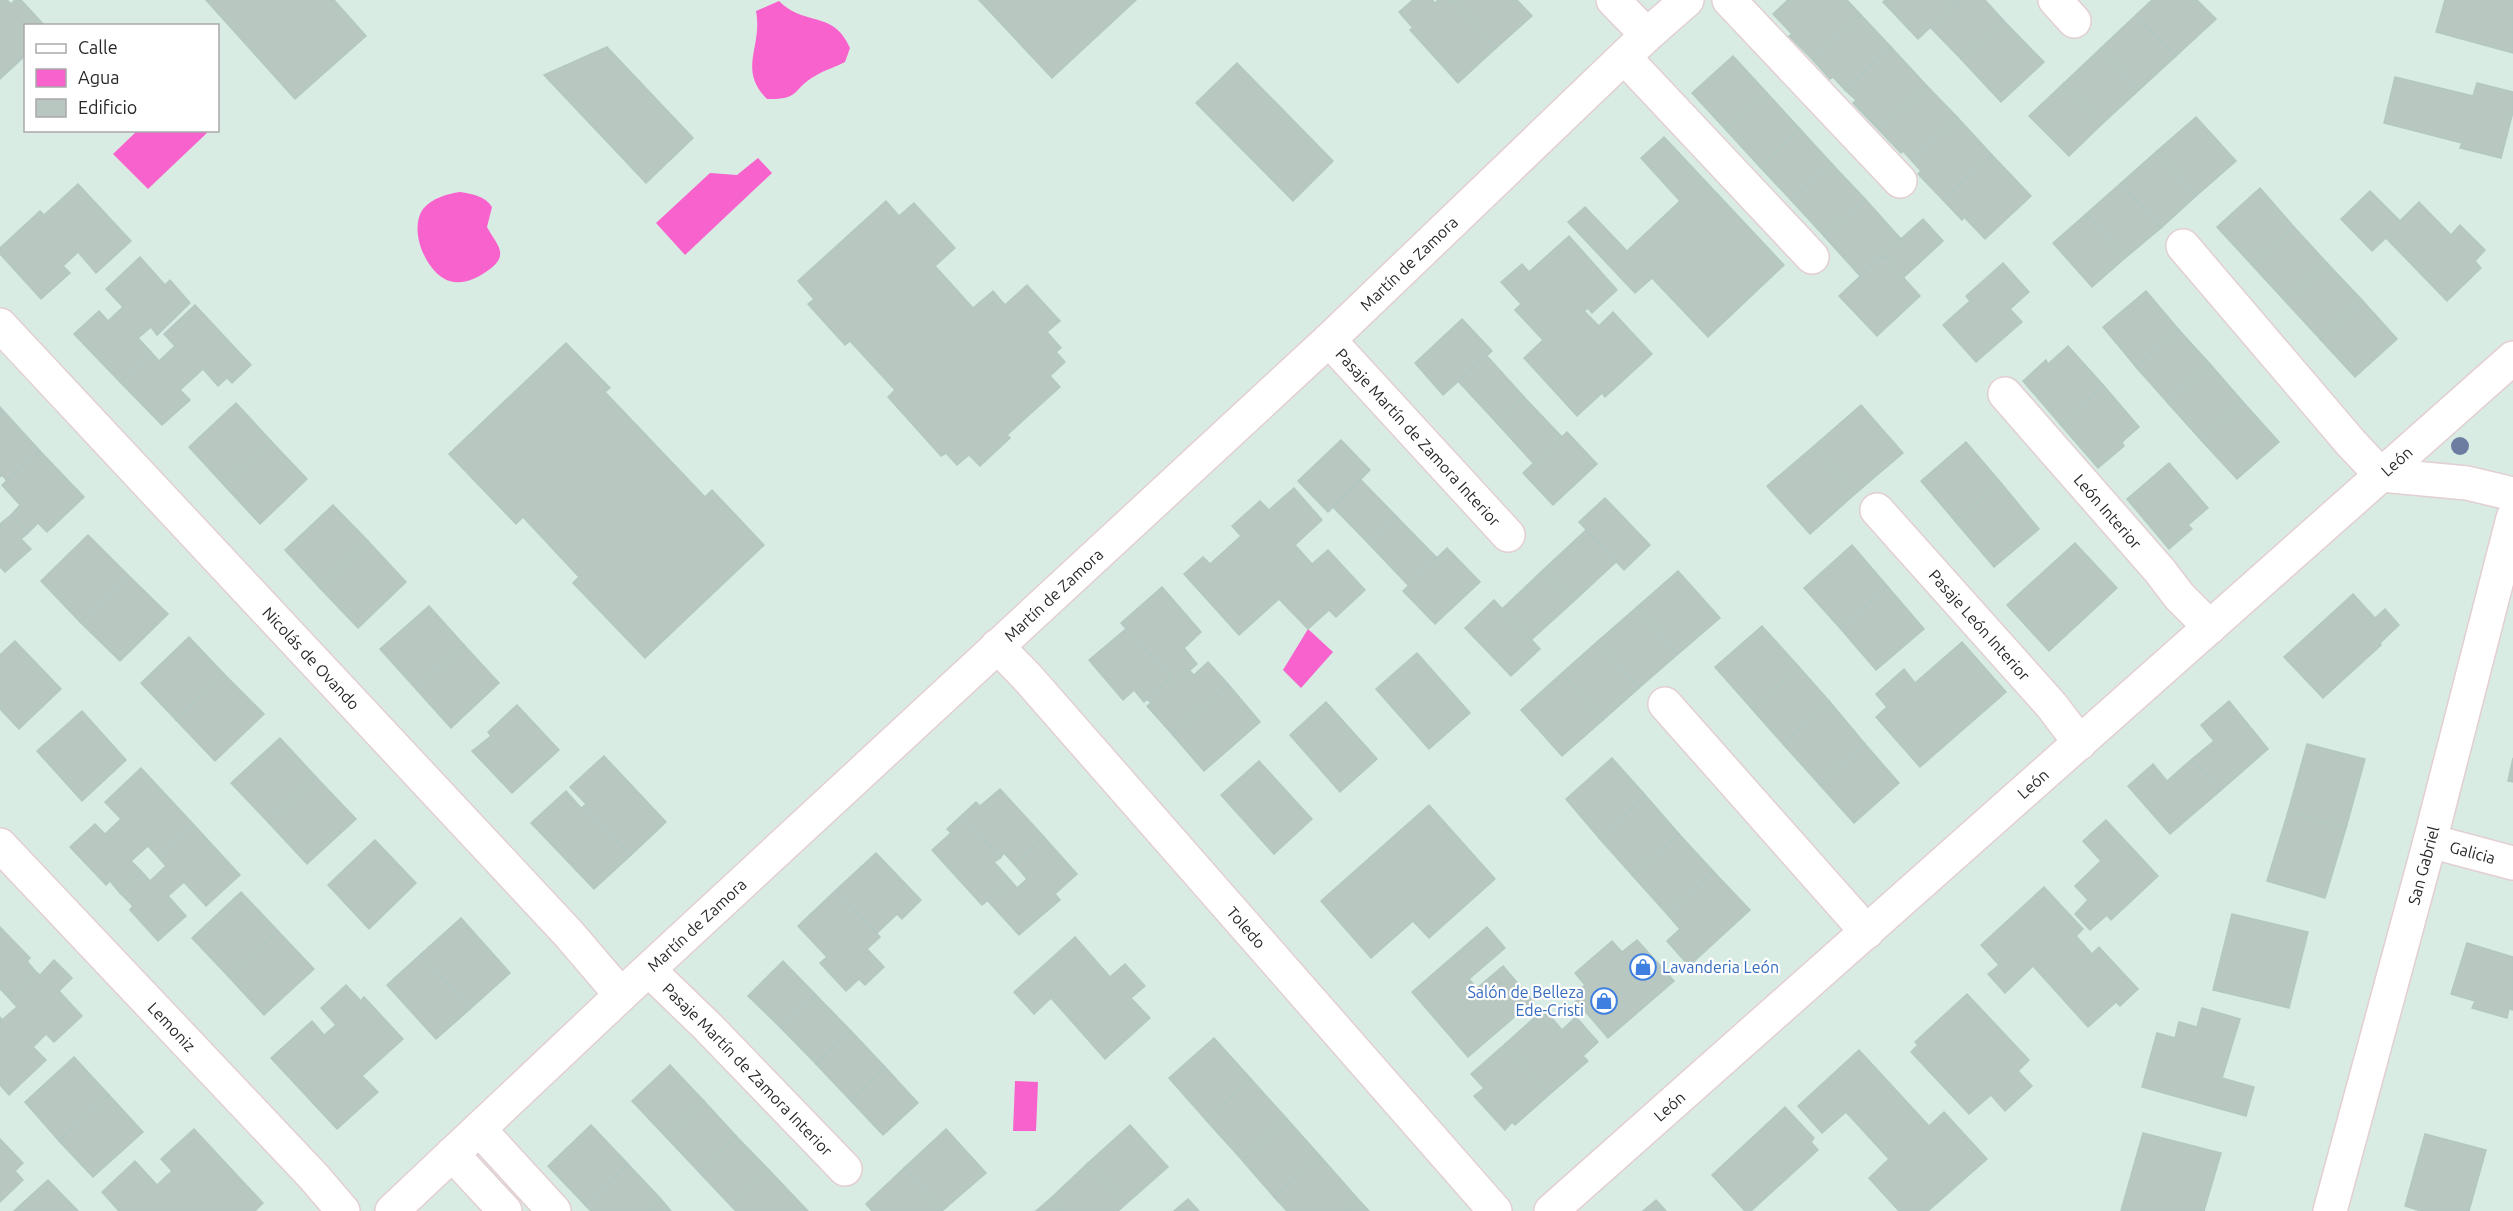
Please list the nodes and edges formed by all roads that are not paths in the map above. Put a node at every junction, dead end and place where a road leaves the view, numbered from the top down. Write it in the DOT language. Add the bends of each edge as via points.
graph roads {
  1 [pos="1613,0"];
  2 [pos="1687,0"];
  3 [pos="1729,0"];
  4 [pos="1636,46"];
  5 [pos="1900,181"];
  6 [pos="2183,246"];
  7 [pos="1812,257"];
  8 [pos="0,324"];
  9 [pos="1329,340"];
  10 [pos="2513,358"];
  11 [pos="2005,394"];
  12 [pos="2381,475"];
  13 [pos="2513,494"];
  14 [pos="1876,510"];
  15 [pos="2513,518"];
  16 [pos="1508,535"];
  17 [pos="2210,627"];
  18 [pos="997,646"];
  19 [pos="1665,704"];
  20 [pos="2080,743"];
  21 [pos="2430,841"];
  22 [pos="0,845"];
  23 [pos="2513,863"];
  24 [pos="1867,932"];
  25 [pos="649,970"];
  26 [pos="621,995"];
  27 [pos="479,1129"];
  28 [pos="452,1154"];
  29 [pos="845,1169"];
  30 [pos="343,1211"];
  31 [pos="392,1211"];
  32 [pos="505,1211"];
  33 [pos="554,1211"];
  34 [pos="1495,1211"];
  35 [pos="1551,1211"];
  36 [pos="2330,1211"];
  1 -- 4 [label="street"];
  2 -- 4 [label="street, Martín de Zamora"];
  3 -- 5 [label="street"];
  4 -- 7 [label="street"];
  4 -- 9 [label="street, Martín de Zamora"];
  6 -- 12 [label="street"];
  8 -- 26 [label="street, Nicolás de Ovando" via="568,933"];
  9 -- 16 [label="street, Pasaje Martín de Zamora Interior"];
  9 -- 18 [label="street, Martín de Zamora"];
  10 -- 12 [label="street, León"];
  11 -- 17 [label="street, León Interior"];
  12 -- 13 [label="street" via="2467,483"];
  12 -- 17 [label="street, León"];
  14 -- 20 [label="street, Pasaje León Interior" via="2052,706"];
  15 -- 21 [label="street, San Gabriel"];
  17 -- 20 [label="street, León"];
  18 -- 25 [label="street, Martín de Zamora"];
  18 -- 34 [label="street, Toledo"];
  19 -- 24 [label="street"];
  20 -- 24 [label="street, León"];
  21 -- 23 [label="street, Galicia"];
  21 -- 36 [label="street, San Gabriel"];
  22 -- 30 [label="street, Lemoniz"];
  24 -- 35 [label="street, León"];
  25 -- 26 [label="street, Martín de Zamora"];
  25 -- 29 [label="street, Pasaje Martín de Zamora Interior"];
  26 -- 27 [label="street, Martín de Zamora"];
  27 -- 28 [label="street, Martín de Zamora"];
  27 -- 33 [label="street"];
  28 -- 31 [label="street, Martín de Zamora"];
  28 -- 32 [label="street"];
}
